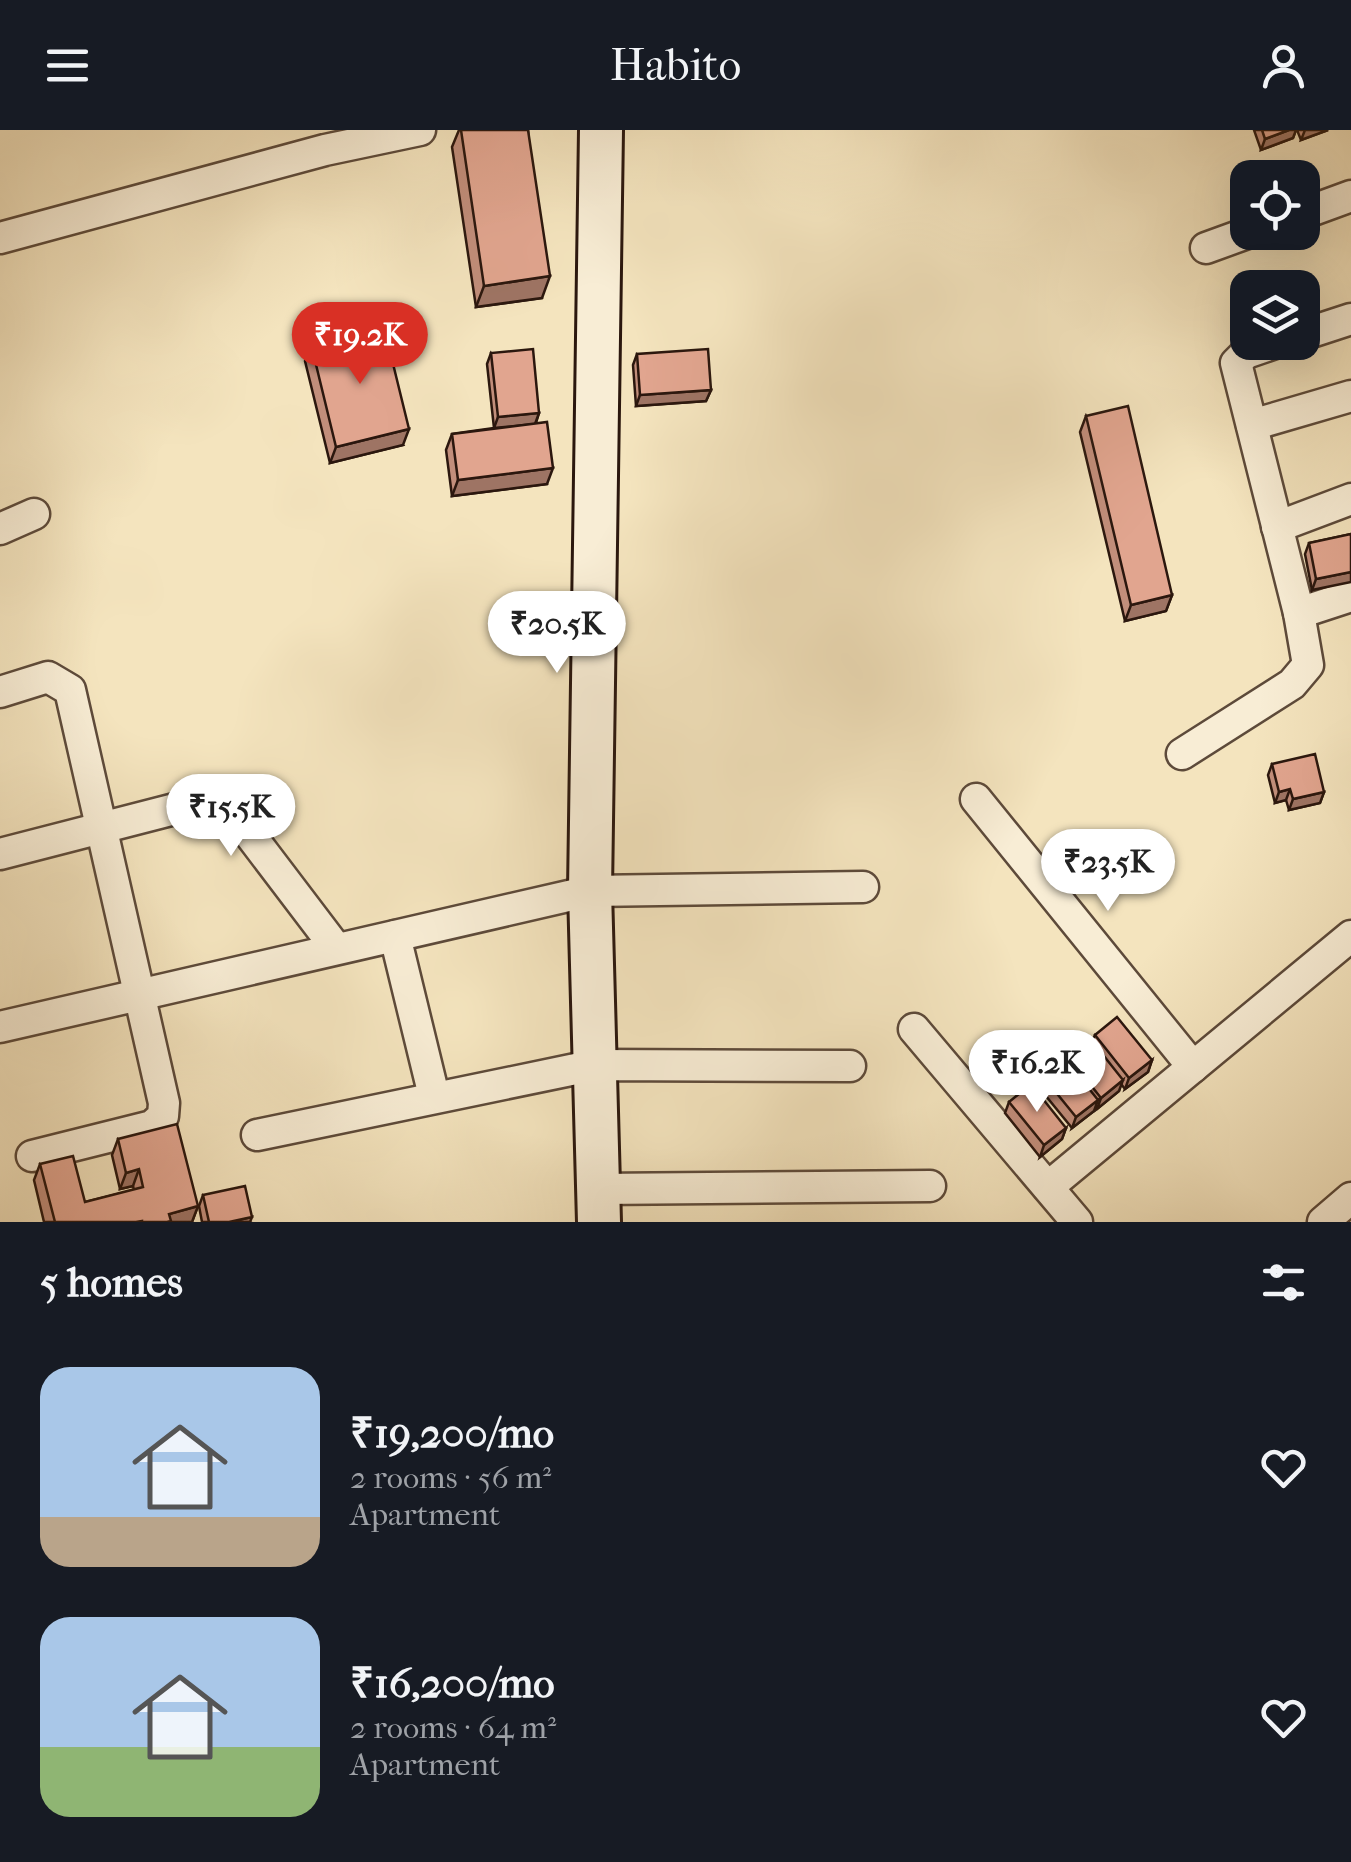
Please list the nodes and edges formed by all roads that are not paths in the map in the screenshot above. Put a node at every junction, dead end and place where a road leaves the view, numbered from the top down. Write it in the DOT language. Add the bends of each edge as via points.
graph roads {
  1 [pos="420,130"];
  2 [pos="601,130"];
  3 [pos="1351,196"];
  4 [pos="1320,207"];
  5 [pos="0,238"];
  6 [pos="1230,239"];
  7 [pos="1206,248"];
  8 [pos="1351,319"];
  9 [pos="1320,329"];
  10 [pos="1238,360"];
  11 [pos="1351,396"];
  12 [pos="1252,425"];
  13 [pos="1351,499"];
  14 [pos="34,514"];
  15 [pos="1,526"];
  16 [pos="1276,527"];
  17 [pos="1351,596"];
  18 [pos="1299,613"];
  19 [pos="0,692"];
  20 [pos="1182,754"];
  21 [pos="976,799"];
  22 [pos="103,826"];
  23 [pos="0,854"];
  24 [pos="863,886"];
  25 [pos="590,891"];
  26 [pos="395,936"];
  27 [pos="1351,936"];
  28 [pos="336,948"];
  29 [pos="141,996"];
  30 [pos="0,1027"];
  31 [pos="914,1029"];
  32 [pos="595,1066"];
  33 [pos="850,1066"];
  34 [pos="1193,1067"];
  35 [pos="434,1096"];
  36 [pos="257,1135"];
  37 [pos="32,1156"];
  38 [pos="930,1186"];
  39 [pos="1048,1187"];
  40 [pos="1351,1198"];
  41 [pos="599,1206"];
  42 [pos="1077,1222"];
  43 [pos="1322,1222"];
  1 -- 5 [label="street"];
  2 -- 25 [label="street"];
  3 -- 4 [label="street"];
  6 -- 7 [label="street"];
  8 -- 9 [label="street"];
  10 -- 12 [label="street"];
  11 -- 12 [label="street"];
  12 -- 16 [label="street"];
  13 -- 16 [label="street"];
  14 -- 15 [label="street"];
  16 -- 18 [label="street"];
  17 -- 18 [label="street"];
  18 -- 20 [label="street" via="1308,665 1303,676"];
  19 -- 22 [label="street" via="48,678 70,690"];
  21 -- 34 [label="street"];
  22 -- 23 [label="street"];
  22 -- 28 [label="street" via="198,803 226,808"];
  22 -- 29 [label="street"];
  24 -- 25 [label="street"];
  25 -- 26 [label="street"];
  25 -- 32 [label="street"];
  26 -- 28 [label="street"];
  26 -- 35 [label="street"];
  27 -- 34 [label="street"];
  28 -- 29 [label="street"];
  29 -- 30 [label="street"];
  29 -- 37 [label="street" via="162,1116 152,1126"];
  31 -- 39 [label="street"];
  32 -- 33 [label="street"];
  32 -- 35 [label="street"];
  32 -- 41 [label="street"];
  34 -- 39 [label="street"];
  35 -- 36 [label="street"];
  38 -- 41 [label="street"];
  39 -- 42 [label="street"];
  40 -- 43 [label="street"];
}
